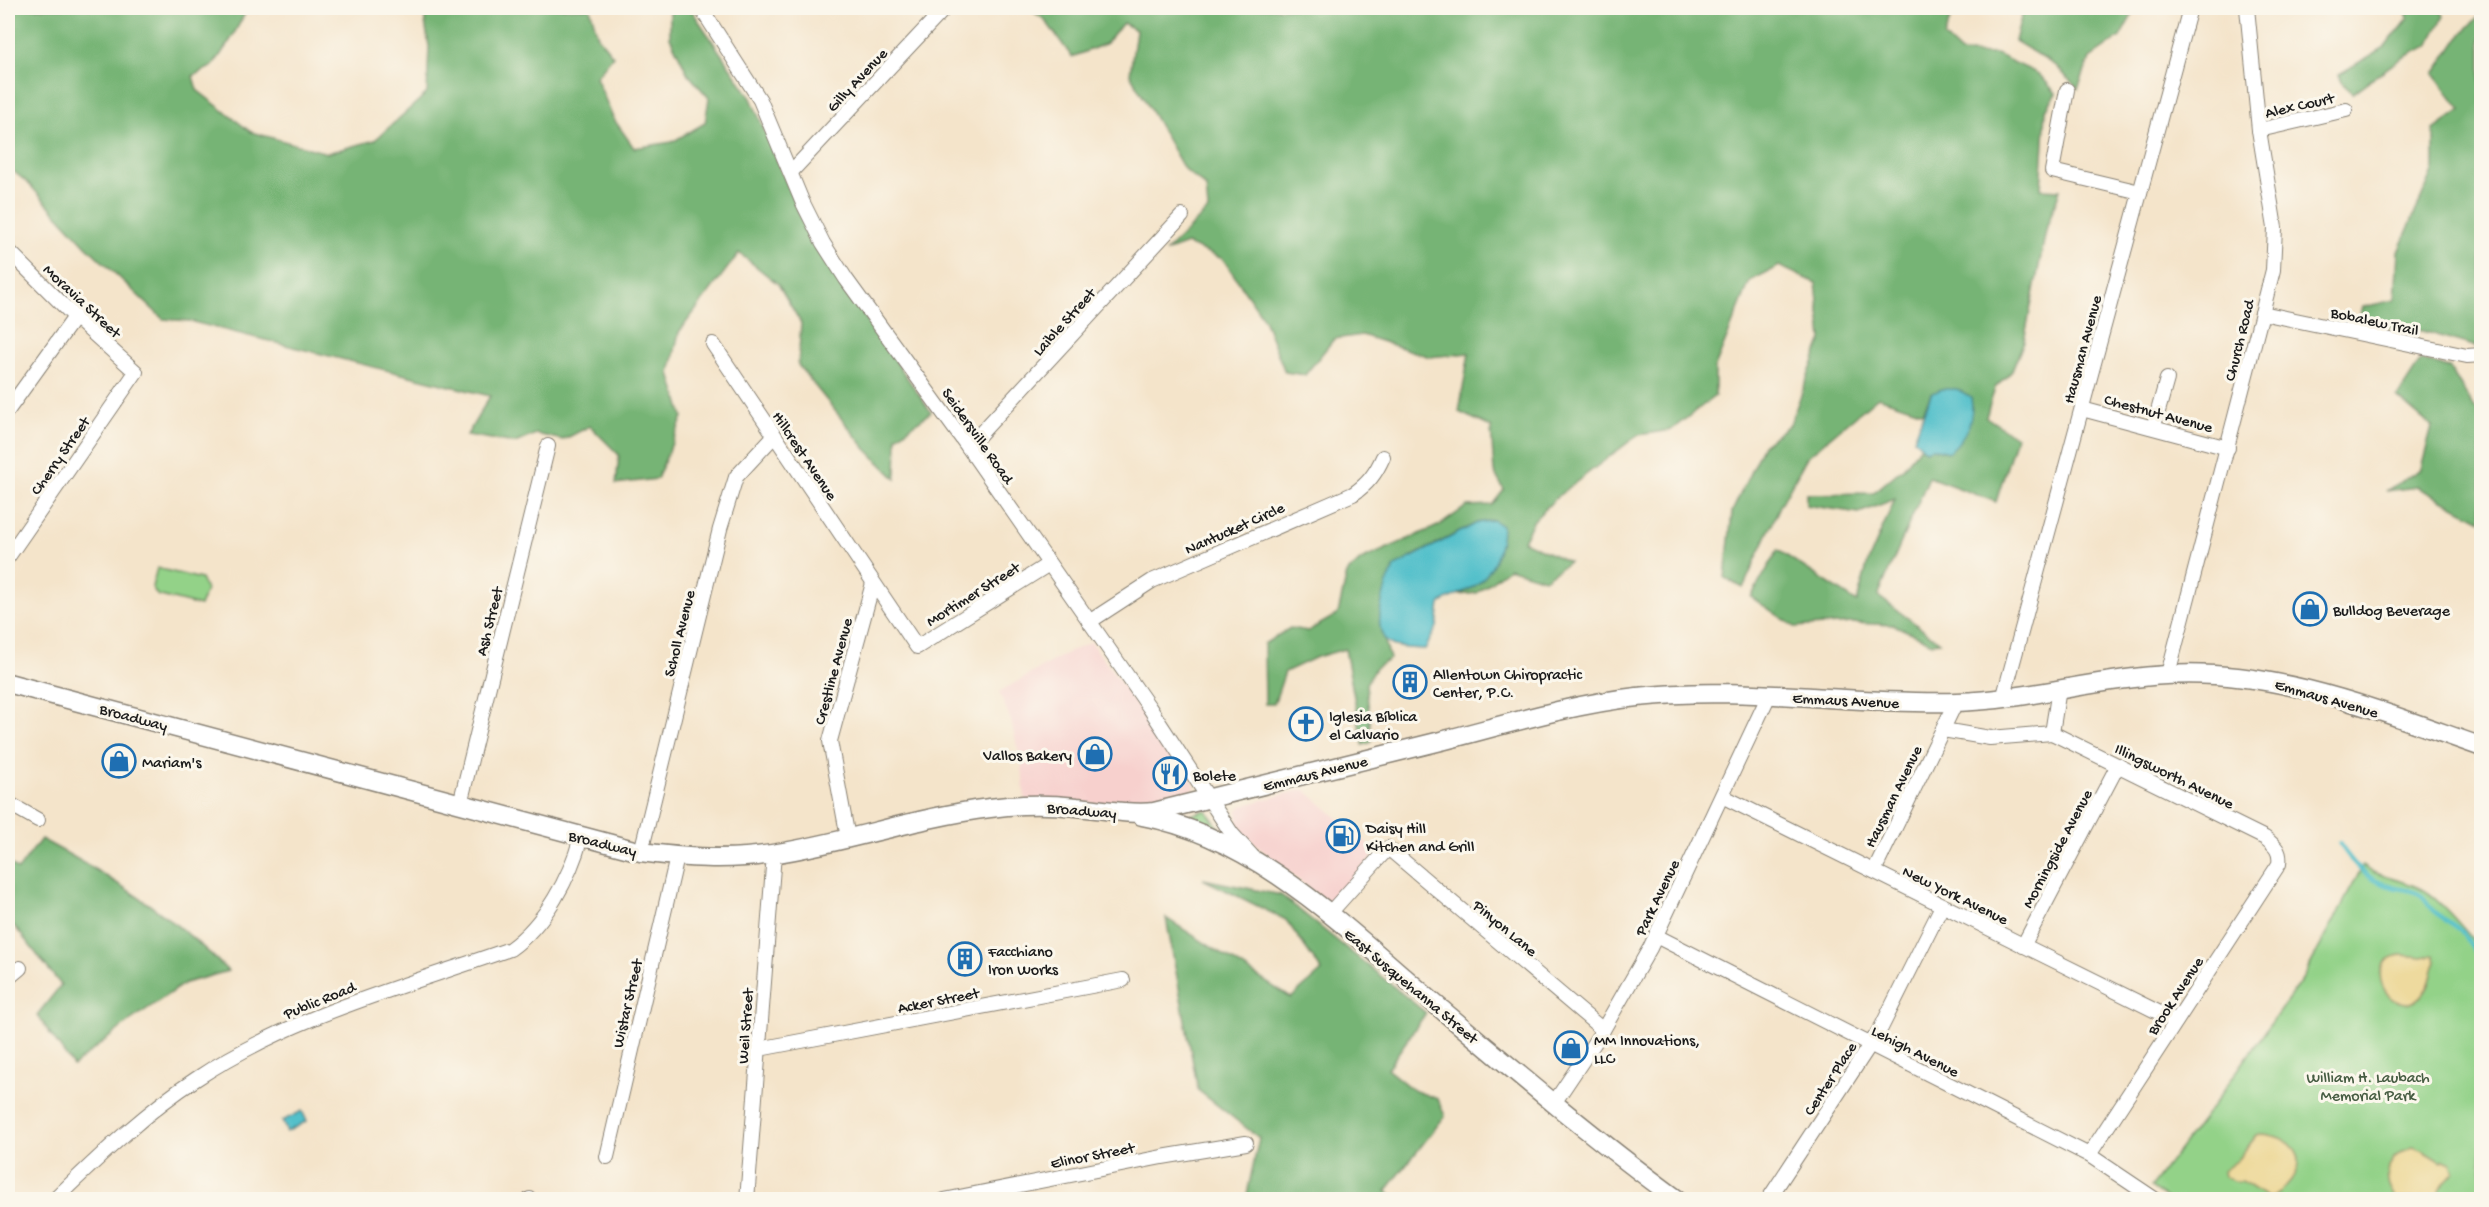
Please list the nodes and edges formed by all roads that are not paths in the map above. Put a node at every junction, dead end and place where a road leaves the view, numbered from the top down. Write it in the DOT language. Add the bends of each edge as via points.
graph roads {
  1 [pos="701,8"];
  2 [pos="945,8"];
  3 [pos="2190,8"];
  4 [pos="2247,8"];
  5 [pos="2067,90"];
  6 [pos="2346,110"];
  7 [pos="2259,130"];
  8 [pos="791,172"];
  9 [pos="2140,192"];
  10 [pos="1182,216"];
  11 [pos="8,250"];
  12 [pos="2262,313"];
  13 [pos="75,317"];
  14 [pos="713,344"];
  15 [pos="2481,355"];
  16 [pos="136,372"];
  17 [pos="2166,379"];
  18 [pos="2082,409"];
  19 [pos="8,410"];
  20 [pos="2151,427"];
  21 [pos="774,436"];
  22 [pos="548,446"];
  23 [pos="968,447"];
  24 [pos="2228,448"];
  25 [pos="1383,457"];
  26 [pos="8,557"];
  27 [pos="1049,564"];
  28 [pos="873,583"];
  29 [pos="1089,621"];
  30 [pos="2168,674"];
  31 [pos="8,683"];
  32 [pos="2059,689"];
  33 [pos="1769,695"];
  34 [pos="2003,699"];
  35 [pos="1956,702"];
  36 [pos="1943,730"];
  37 [pos="2052,733"];
  38 [pos="2481,747"];
  39 [pos="2118,765"];
  40 [pos="1722,796"];
  41 [pos="1210,798"];
  42 [pos="8,802"];
  43 [pos="460,804"];
  44 [pos="1123,813"];
  45 [pos="38,820"];
  46 [pos="581,837"];
  47 [pos="848,838"];
  48 [pos="641,852"];
  49 [pos="2280,852"];
  50 [pos="774,854"];
  51 [pos="677,857"];
  52 [pos="1261,864"];
  53 [pos="1874,871"];
  54 [pos="1942,906"];
  55 [pos="1329,915"];
  56 [pos="1656,936"];
  57 [pos="2023,946"];
  58 [pos="20,968"];
  59 [pos="8,978"];
  60 [pos="1123,980"];
  61 [pos="2176,1021"];
  62 [pos="1603,1030"];
  63 [pos="1870,1045"];
  64 [pos="759,1049"];
  65 [pos="1554,1103"];
  66 [pos="1246,1143"];
  67 [pos="2089,1155"];
  68 [pos="607,1156"];
  69 [pos="54,1200"];
  70 [pos="747,1200"];
  71 [pos="944,1200"];
  72 [pos="1678,1200"];
  73 [pos="1768,1200"];
  74 [pos="2156,1200"];
  1 -- 8 [label="street, Seidersville Road" via="760,100"];
  2 -- 8 [label="street, Gilly Avenue"];
  3 -- 9 [label="street, Hausman Avenue"];
  4 -- 7 [label="street, Church Road"];
  5 -- 9 [label="street" via="2052,171"];
  6 -- 7 [label="street, Alex Court"];
  7 -- 12 [label="street, Church Road" via="2275,228 2272,270"];
  8 -- 23 [label="street, Seidersville Road" via="813,222 846,279"];
  9 -- 18 [label="street, Hausman Avenue"];
  10 -- 23 [label="street, Laible Street"];
  11 -- 13 [label="street, Moravia Street"];
  12 -- 15 [label="street, Bobalew Trail" via="2467,356"];
  12 -- 24 [label="street, Church Road"];
  13 -- 16 [label="street, Moravia Street"];
  13 -- 19 [label="street"];
  14 -- 21 [label="street, Hillcrest Avenue"];
  16 -- 26 [label="street, Cherry Street"];
  17 -- 20 [label="street"];
  18 -- 20 [label="street, Chestnut Avenue"];
  18 -- 34 [label="street, Hausman Avenue"];
  20 -- 24 [label="street, Chestnut Avenue"];
  21 -- 28 [label="street, Hillcrest Avenue"];
  21 -- 48 [label="street, Scholl Avenue" via="736,477"];
  22 -- 43 [label="street, Ash Street"];
  23 -- 27 [label="street, Seidersville Road"];
  24 -- 30 [label="street, Church Road"];
  25 -- 29 [label="street, Nantucket Circle" via="1377,471 1353,494 1152,581"];
  27 -- 28 [label="street, Mortimer Street" via="917,647"];
  27 -- 29 [label="street, Seidersville Road"];
  28 -- 47 [label="street, Crestline Avenue" via="830,741"];
  29 -- 41 [label="street, Seidersville Road"];
  30 -- 32 [label="main road, Emmaus Avenue"];
  30 -- 38 [label="main road, Emmaus Avenue" via="2226,675 2314,690"];
  31 -- 43 [label="main road, Broadway"];
  32 -- 34 [label="main road, Emmaus Avenue"];
  32 -- 37 [label="street"];
  33 -- 35 [label="main road, Emmaus Avenue"];
  33 -- 40 [label="street, Park Avenue"];
  33 -- 41 [label="main road, Emmaus Avenue" via="1678,693 1599,703"];
  34 -- 35 [label="main road, Emmaus Avenue"];
  35 -- 36 [label="street, Hausman Avenue"];
  36 -- 37 [label="street" via="1990,738"];
  36 -- 53 [label="street, Hausman Avenue"];
  37 -- 39 [label="street, Illingsworth Avenue"];
  39 -- 49 [label="street, Illingsworth Avenue" via="2265,838"];
  39 -- 57 [label="street, Morningside Avenue"];
  40 -- 53 [label="street, New York Avenue"];
  40 -- 56 [label="street, Park Avenue"];
  41 -- 44 [label="main road, Broadway" via="1154,812"];
  41 -- 52 [label="street, Seidersville Road" via="1232,834"];
  42 -- 45 [label="street"];
  43 -- 46 [label="main road, Broadway"];
  44 -- 47 [label="main road, Broadway" via="1034,805 992,807"];
  44 -- 52 [label="main road, East Susquehanna Street" via="1178,825"];
  46 -- 48 [label="main road, Broadway"];
  46 -- 69 [label="street, Public Road" via="573,865 552,902 519,943 338,1007 264,1040 171,1096"];
  47 -- 50 [label="main road, Broadway"];
  48 -- 51 [label="main road, Broadway"];
  49 -- 61 [label="street, Brook Avenue" via="2279,864"];
  50 -- 51 [label="main road, Broadway" via="711,859"];
  50 -- 64 [label="street, Weil Street"];
  51 -- 68 [label="street, Wistar Street"];
  52 -- 55 [label="main road, East Susquehanna Street"];
  53 -- 54 [label="street, New York Avenue"];
  54 -- 57 [label="street, New York Avenue"];
  54 -- 63 [label="street, Center Place"];
  55 -- 62 [label="street, Pinyon Lane" via="1388,848"];
  55 -- 65 [label="main road, East Susquehanna Street"];
  56 -- 62 [label="street, Park Avenue"];
  56 -- 63 [label="street, Lehigh Avenue"];
  57 -- 61 [label="street, New York Avenue"];
  58 -- 59 [label="street"];
  60 -- 64 [label="street, Acker Street"];
  61 -- 67 [label="street, Brook Avenue"];
  62 -- 65 [label="street, Park Avenue"];
  63 -- 67 [label="street, Lehigh Avenue"];
  63 -- 73 [label="street, Center Place"];
  64 -- 70 [label="street, Weil Street"];
  65 -- 72 [label="main road, East Susquehanna Street"];
  66 -- 71 [label="street, Elinor Street"];
  67 -- 74 [label="street, Lehigh Avenue"];
}
